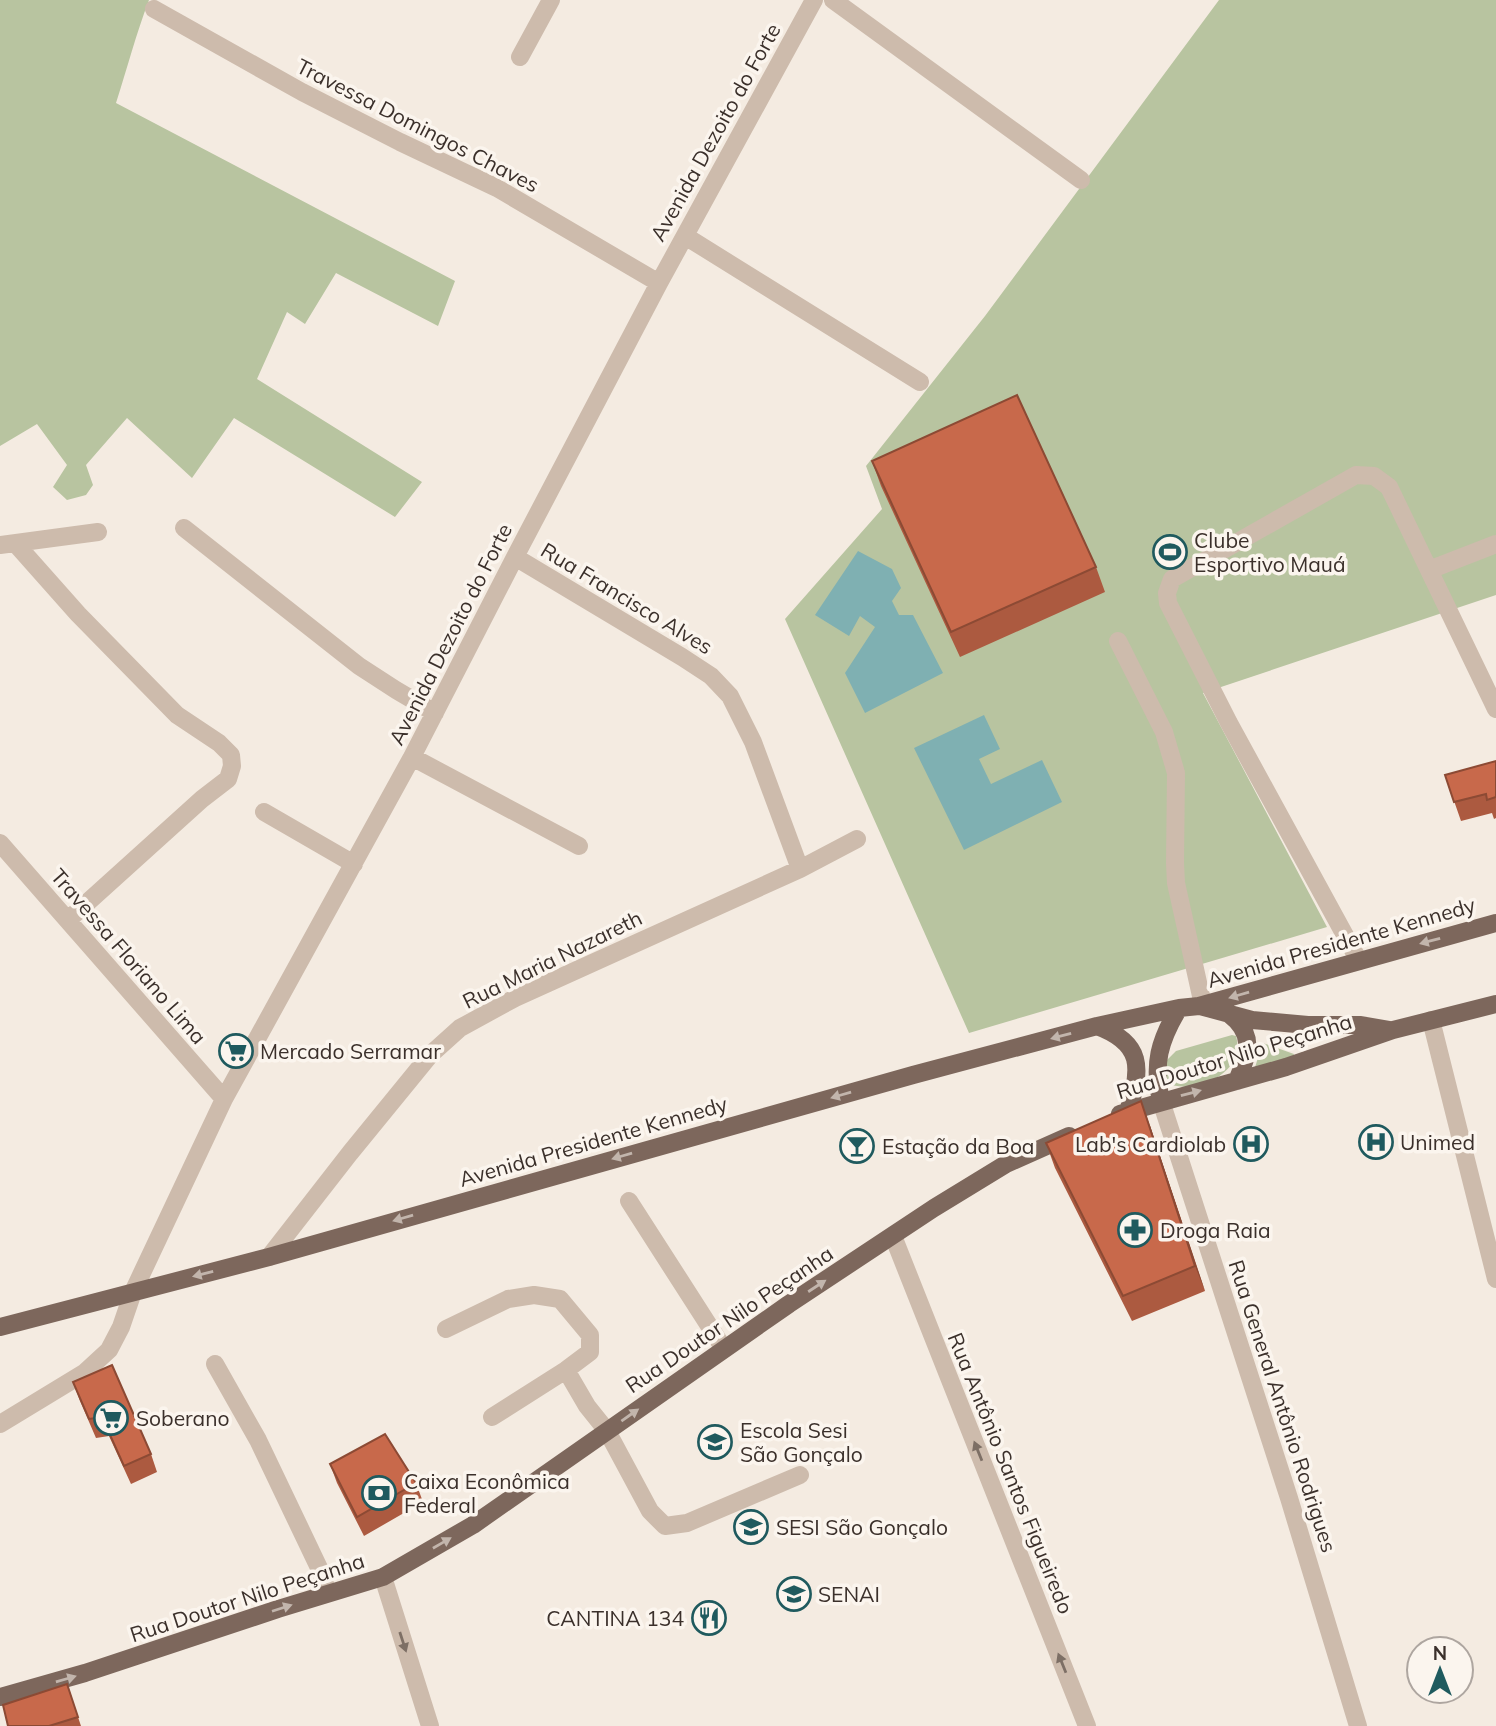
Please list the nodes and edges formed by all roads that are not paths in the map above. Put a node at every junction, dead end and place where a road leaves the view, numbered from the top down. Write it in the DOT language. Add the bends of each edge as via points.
graph roads {
  1 [pos="551,0"];
  2 [pos="814,0"];
  3 [pos="833,0"];
  4 [pos="154,9"];
  5 [pos="520,57"];
  6 [pos="1081,180"];
  7 [pos="685,236"];
  8 [pos="659,283"];
  9 [pos="920,382"];
  10 [pos="184,528"];
  11 [pos="98,532"];
  12 [pos="8,544"];
  13 [pos="1496,544"];
  14 [pos="515,557"];
  15 [pos="1429,570"];
  16 [pos="1118,642"];
  17 [pos="1496,709"];
  18 [pos="435,713"];
  19 [pos="412,757"];
  20 [pos="264,812"];
  21 [pos="857,839"];
  22 [pos="0,843"];
  23 [pos="579,846"];
  24 [pos="354,864"];
  25 [pos="800,869"];
  26 [pos="68,919"];
  27 [pos="1496,923"];
  28 [pos="1359,961"];
  29 [pos="1496,1004"];
  30 [pos="1201,1005"];
  31 [pos="1179,1008"];
  32 [pos="1229,1014"];
  33 [pos="1431,1020"];
  34 [pos="1097,1026"];
  35 [pos="1393,1030"];
  36 [pos="1237,1081"];
  37 [pos="224,1099"];
  38 [pos="1161,1101"];
  39 [pos="1128,1111"];
  40 [pos="1107,1119"];
  41 [pos="1086,1128"];
  42 [pos="629,1201"];
  43 [pos="893,1236"];
  44 [pos="269,1257"];
  45 [pos="1496,1279"];
  46 [pos="133,1292"];
  47 [pos="0,1326"];
  48 [pos="446,1329"];
  49 [pos="724,1349"];
  50 [pos="215,1364"];
  51 [pos="566,1370"];
  52 [pos="492,1417"];
  53 [pos="0,1424"];
  54 [pos="607,1431"];
  55 [pos="800,1475"];
  56 [pos="383,1577"];
  57 [pos="328,1593"];
  58 [pos="0,1697"];
  59 [pos="1352,1724"];
  60 [pos="430,1726"];
  61 [pos="1087,1726"];
  1 -- 5 [label="street"];
  2 -- 7 [label="street, Avenida Dezoito do Forte"];
  3 -- 6 [label="street"];
  4 -- 8 [label="street, Travessa Domingos Chaves" via="302,92 497,188"];
  7 -- 8 [label="street, Avenida Dezoito do Forte"];
  7 -- 9 [label="street"];
  8 -- 14 [label="street, Avenida Dezoito do Forte"];
  10 -- 18 [label="street" via="359,666"];
  11 -- 12 [label="street"];
  12 -- 26 [label="street" via="177,715 231,755 228,779"];
  13 -- 15 [label="street"];
  14 -- 18 [label="street, Avenida Dezoito do Forte"];
  14 -- 25 [label="street, Rua Francisco Alves" via="682,657 711,676 730,696 753,742"];
  15 -- 17 [label="street"];
  15 -- 28 [label="street" via="1389,487 1374,476 1356,475 1172,579 1167,593 1229,723"];
  16 -- 30 [label="street" via="1164,732 1176,774 1176,883"];
  18 -- 19 [label="street, Avenida Dezoito do Forte"];
  19 -- 23 [label="street"];
  19 -- 24 [label="street, Avenida Dezoito do Forte"];
  20 -- 24 [label="street"];
  21 -- 25 [label="street, Rua Maria Nazareth"];
  22 -- 26 [label="street, Travessa Floriano Lima"];
  24 -- 37 [label="street, Avenida Dezoito do Forte"];
  25 -- 44 [label="street, Rua Maria Nazareth" via="515,998 460,1028 430,1055"];
  26 -- 37 [label="street, Travessa Floriano Lima"];
  27 -- 28 [label="main road, Avenida Presidente Kennedy, one-way"];
  28 -- 30 [label="main road, Avenida Presidente Kennedy, one-way"];
  29 -- 33 [label="main road, Rua Doutor Nilo Peçanha"];
  30 -- 31 [label="main road, Avenida Presidente Kennedy"];
  30 -- 32 [label="main road, Avenida Presidente Kennedy"];
  31 -- 34 [label="main road, Avenida Presidente Kennedy"];
  31 -- 38 [label="main road" via="1158,1053"];
  32 -- 35 [label="main road, Avenida Presidente Kennedy" via="1252,1020"];
  32 -- 36 [label="main road" via="1240,1023 1248,1044"];
  33 -- 35 [label="main road, Rua Doutor Nilo Peçanha"];
  33 -- 45 [label="street"];
  34 -- 39 [label="main road" via="1114,1032 1134,1053 1134,1093"];
  34 -- 44 [label="main road, Avenida Presidente Kennedy, one-way"];
  35 -- 36 [label="main road, Rua Doutor Nilo Peçanha"];
  38 -- 36 [label="main road, Rua Doutor Nilo Peçanha, one-way"];
  37 -- 46 [label="street, Avenida Dezoito do Forte"];
  38 -- 39 [label="main road, Rua Doutor Nilo Peçanha"];
  38 -- 59 [label="street, Rua General Antônio Rodrigues" via="1289,1498"];
  39 -- 40 [label="main road, Rua Doutor Nilo Peçanha"];
  41 -- 43 [label="main road, Rua Doutor Nilo Peçanha" via="1006,1164"];
  42 -- 49 [label="street"];
  49 -- 43 [label="main road, Rua Doutor Nilo Peçanha, one-way"];
  61 -- 43 [label="street, Rua Antônio Santos Figueiredo, one-way"];
  44 -- 46 [label="main road, Avenida Presidente Kennedy, one-way"];
  46 -- 47 [label="main road, Avenida Presidente Kennedy"];
  46 -- 53 [label="street, Avenida Dezoito do Forte" via="109,1350 84,1373"];
  48 -- 51 [label="street" via="508,1299 534,1295 560,1299 590,1335 590,1352"];
  54 -- 49 [label="main road, Rua Doutor Nilo Peçanha, one-way"];
  50 -- 57 [label="street" via="258,1440"];
  51 -- 52 [label="street"];
  51 -- 54 [label="street"];
  54 -- 55 [label="street" via="650,1511 665,1526 687,1523"];
  56 -- 54 [label="main road, Rua Doutor Nilo Peçanha, one-way" via="473,1525"];
  56 -- 57 [label="main road, Rua Doutor Nilo Peçanha"];
  56 -- 60 [label="street, one-way"];
  58 -- 57 [label="main road, Rua Doutor Nilo Peçanha, one-way"];
}
